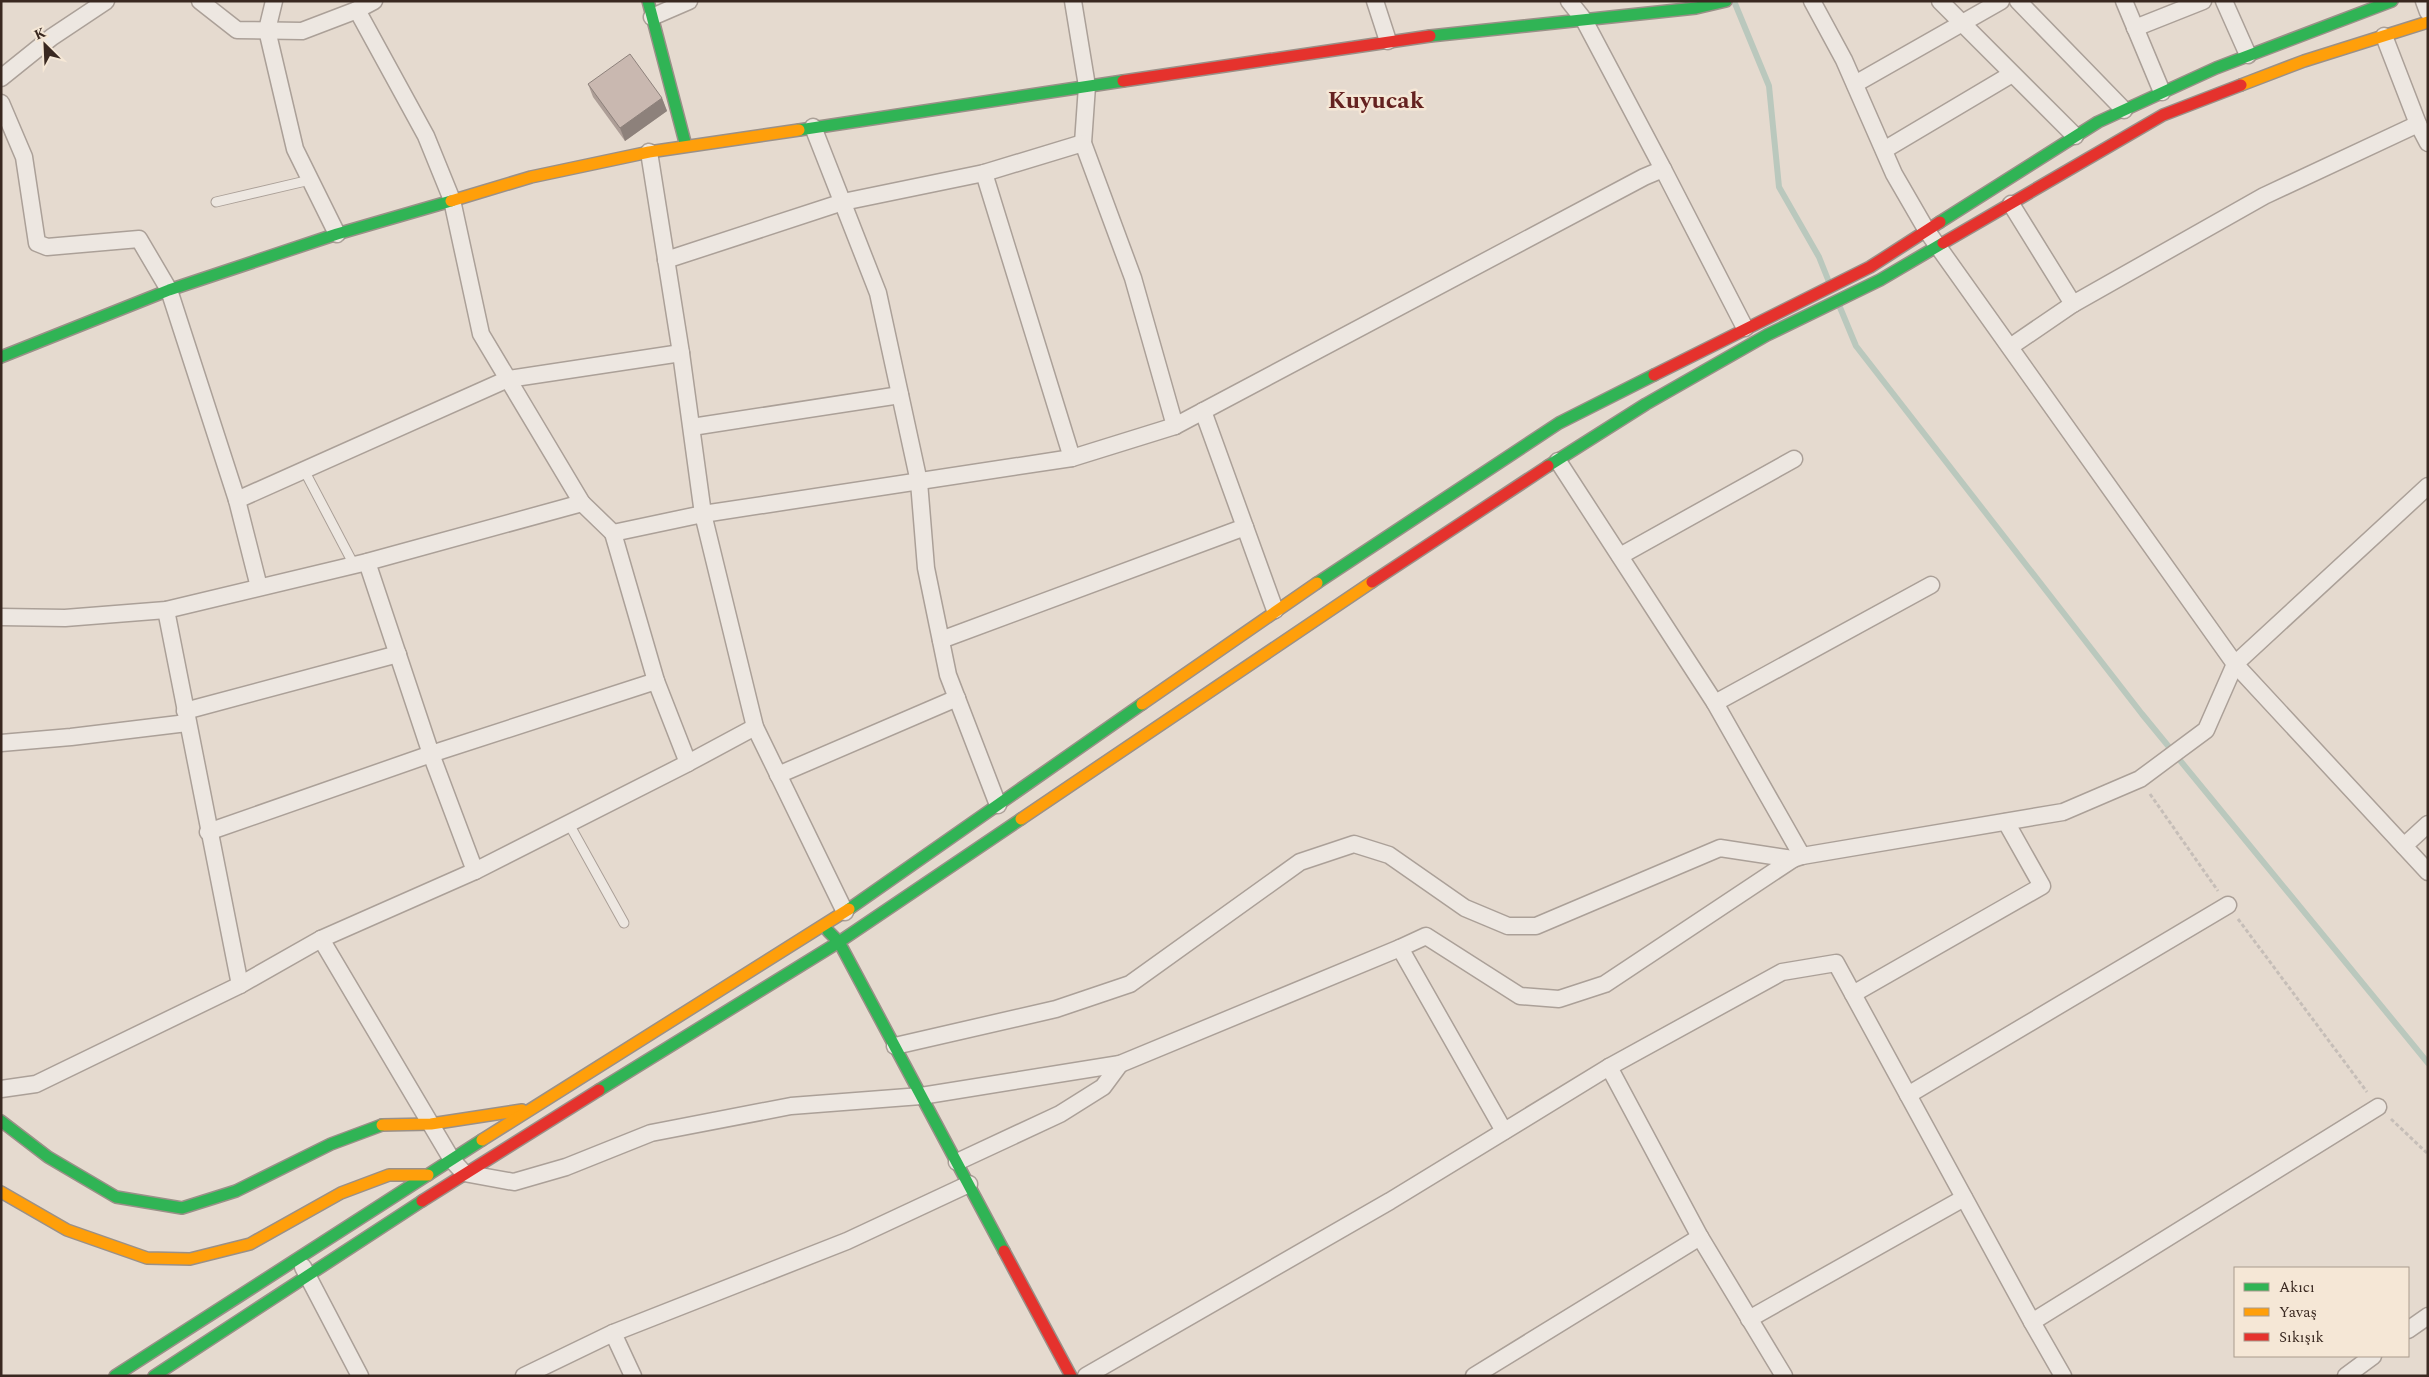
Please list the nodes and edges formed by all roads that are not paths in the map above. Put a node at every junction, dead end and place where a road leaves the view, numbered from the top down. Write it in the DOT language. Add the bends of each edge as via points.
graph roads {
  1 [pos="106,1"];
  2 [pos="200,1"];
  3 [pos="274,1"];
  4 [pos="374,1"];
  5 [pos="648,1"];
  6 [pos="689,1"];
  7 [pos="1073,1"];
  8 [pos="1375,1"];
  9 [pos="1569,1"];
  10 [pos="1812,1"];
  11 [pos="1940,1"];
  12 [pos="2001,1"];
  13 [pos="2018,1"];
  14 [pos="2124,1"];
  15 [pos="2203,1"];
  16 [pos="2224,1"];
  17 [pos="2392,1"];
  18 [pos="2424,1"];
  19 [pos="1722,2"];
  20 [pos="1694,5"];
  21 [pos="357,10"];
  22 [pos="2428,12"];
  23 [pos="652,18"];
  24 [pos="1584,20"];
  25 [pos="2428,22"];
  26 [pos="1962,23"];
  27 [pos="2135,28"];
  28 [pos="267,30"];
  29 [pos="2384,36"];
  30 [pos="1388,41"];
  31 [pos="2248,55"];
  32 [pos="2012,74"];
  33 [pos="1,78"];
  34 [pos="1855,84"];
  35 [pos="1087,86"];
  36 [pos="2162,92"];
  37 [pos="1,103"];
  38 [pos="2124,110"];
  39 [pos="2418,124"];
  40 [pos="814,128"];
  41 [pos="2075,136"];
  42 [pos="1083,143"];
  43 [pos="2428,143"];
  44 [pos="686,146"];
  45 [pos="1884,150"];
  46 [pos="649,152"];
  47 [pos="1663,169"];
  48 [pos="984,173"];
  49 [pos="310,180"];
  50 [pos="452,200"];
  51 [pos="216,202"];
  52 [pos="843,202"];
  53 [pos="2011,204"];
  54 [pos="1927,231"];
  55 [pos="337,234"];
  56 [pos="1938,246"];
  57 [pos="666,260"];
  58 [pos="169,290"];
  59 [pos="2073,304"];
  60 [pos="1745,328"];
  61 [pos="1753,344"];
  62 [pos="2010,347"];
  63 [pos="681,353"];
  64 [pos="1,357"];
  65 [pos="508,379"];
  66 [pos="900,395"];
  67 [pos="1203,411"];
  68 [pos="1175,426"];
  69 [pos="692,427"];
  70 [pos="1072,458"];
  71 [pos="1794,459"];
  72 [pos="1558,461"];
  73 [pos="304,470"];
  74 [pos="919,482"];
  75 [pos="2428,486"];
  76 [pos="237,500"];
  77 [pos="582,503"];
  78 [pos="703,514"];
  79 [pos="1245,527"];
  80 [pos="613,533"];
  81 [pos="1620,556"];
  82 [pos="360,563"];
  83 [pos="1930,585"];
  84 [pos="259,587"];
  85 [pos="166,610"];
  86 [pos="1275,610"];
  87 [pos="1,617"];
  88 [pos="1293,635"];
  89 [pos="941,640"];
  90 [pos="398,654"];
  91 [pos="2236,664"];
  92 [pos="656,681"];
  93 [pos="956,698"];
  94 [pos="1715,703"];
  95 [pos="186,717"];
  96 [pos="755,727"];
  97 [pos="1,743"];
  98 [pos="431,754"];
  99 [pos="688,764"];
  100 [pos="778,774"];
  101 [pos="998,805"];
  102 [pos="2006,822"];
  103 [pos="569,824"];
  104 [pos="2428,824"];
  105 [pos="208,832"];
  106 [pos="2404,846"];
  107 [pos="1797,857"];
  108 [pos="475,871"];
  109 [pos="2428,872"];
  110 [pos="2228,905"];
  111 [pos="845,912"];
  112 [pos="624,923"];
  113 [pos="823,927"];
  114 [pos="321,939"];
  115 [pos="839,942"];
  116 [pos="1400,948"];
  117 [pos="240,986"];
  118 [pos="1853,994"];
  119 [pos="895,1046"];
  120 [pos="1120,1064"];
  121 [pos="1609,1067"];
  122 [pos="1,1089"];
  123 [pos="1908,1095"];
  124 [pos="921,1096"];
  125 [pos="2378,1107"];
  126 [pos="531,1109"];
  127 [pos="1,1121"];
  128 [pos="431,1124"];
  129 [pos="1504,1131"];
  130 [pos="452,1160"];
  131 [pos="957,1162"];
  132 [pos="464,1173"];
  133 [pos="427,1175"];
  134 [pos="968,1184"];
  135 [pos="1,1192"];
  136 [pos="1964,1198"];
  137 [pos="1700,1237"];
  138 [pos="299,1258"];
  139 [pos="308,1275"];
  140 [pos="2428,1316"];
  141 [pos="1749,1319"];
  142 [pos="2032,1322"];
  143 [pos="2409,1329"];
  144 [pos="613,1333"];
  145 [pos="2372,1357"];
  146 [pos="115,1376"];
  147 [pos="154,1376"];
  148 [pos="360,1376"];
  149 [pos="524,1376"];
  150 [pos="633,1376"];
  151 [pos="1071,1376"];
  152 [pos="1086,1376"];
  153 [pos="1474,1376"];
  154 [pos="1784,1376"];
  155 [pos="2063,1376"];
  156 [pos="2346,1376"];
  1 -- 33 [label="street" via="52,37"];
  2 -- 28 [label="street" via="237,30"];
  3 -- 28 [label="street"];
  4 -- 21 [label="street"];
  5 -- 23 [label="main road"];
  6 -- 23 [label="street"];
  7 -- 35 [label="street"];
  8 -- 30 [label="street"];
  9 -- 24 [label="street"];
  10 -- 34 [label="street"];
  11 -- 26 [label="street"];
  12 -- 26 [label="street"];
  13 -- 38 [label="street"];
  14 -- 27 [label="street"];
  15 -- 27 [label="street"];
  16 -- 31 [label="street"];
  17 -- 31 [label="main road"];
  18 -- 22 [label="street"];
  19 -- 20 [label="main road"];
  20 -- 24 [label="main road"];
  21 -- 28 [label="street" via="302,31"];
  21 -- 50 [label="street" via="426,136"];
  23 -- 44 [label="main road"];
  24 -- 30 [label="main road"];
  24 -- 47 [label="street"];
  25 -- 29 [label="main road"];
  26 -- 32 [label="street"];
  26 -- 34 [label="street"];
  27 -- 36 [label="street"];
  28 -- 49 [label="street" via="295,149"];
  29 -- 39 [label="street"];
  29 -- 53 [label="main road" via="2304,61 2163,115"];
  30 -- 35 [label="main road"];
  31 -- 36 [label="main road"];
  32 -- 41 [label="street"];
  32 -- 45 [label="street"];
  34 -- 45 [label="street"];
  35 -- 40 [label="main road"];
  35 -- 42 [label="street"];
  36 -- 38 [label="main road"];
  37 -- 58 [label="street" via="24,157 37,243 47,247 139,239"];
  38 -- 41 [label="main road"];
  39 -- 43 [label="street"];
  39 -- 59 [label="street" via="2264,196"];
  40 -- 44 [label="main road"];
  40 -- 52 [label="street"];
  41 -- 54 [label="main road"];
  42 -- 48 [label="street"];
  42 -- 68 [label="street" via="1133,278"];
  44 -- 46 [label="main road"];
  45 -- 54 [label="street"];
  46 -- 50 [label="main road" via="531,177"];
  46 -- 57 [label="street"];
  47 -- 60 [label="street"];
  47 -- 67 [label="street"];
  48 -- 52 [label="street"];
  48 -- 70 [label="street"];
  49 -- 51 [label="lane"];
  49 -- 55 [label="street"];
  50 -- 55 [label="main road"];
  50 -- 65 [label="street" via="481,334"];
  52 -- 57 [label="street"];
  52 -- 66 [label="street" via="878,294"];
  53 -- 56 [label="main road"];
  53 -- 59 [label="street"];
  54 -- 56 [label="street"];
  54 -- 60 [label="main road" via="1870,267"];
  55 -- 58 [label="main road"];
  56 -- 61 [label="main road" via="1880,280"];
  56 -- 62 [label="street"];
  57 -- 63 [label="street"];
  58 -- 64 [label="main road"];
  58 -- 76 [label="street"];
  59 -- 62 [label="street"];
  60 -- 61 [label="main road"];
  60 -- 86 [label="main road" via="1559,423"];
  61 -- 72 [label="main road" via="1646,404"];
  62 -- 91 [label="street"];
  63 -- 65 [label="street"];
  63 -- 69 [label="street"];
  65 -- 73 [label="street"];
  65 -- 77 [label="street"];
  66 -- 69 [label="street"];
  66 -- 74 [label="street"];
  67 -- 68 [label="street"];
  67 -- 79 [label="street"];
  68 -- 70 [label="street"];
  69 -- 78 [label="street"];
  70 -- 74 [label="street"];
  71 -- 81 [label="street"];
  72 -- 81 [label="street"];
  72 -- 88 [label="main road"];
  73 -- 76 [label="street"];
  73 -- 82 [label="lane"];
  74 -- 78 [label="street"];
  74 -- 89 [label="street" via="926,568"];
  75 -- 91 [label="street"];
  76 -- 84 [label="street"];
  77 -- 80 [label="street"];
  77 -- 82 [label="street"];
  78 -- 80 [label="street"];
  78 -- 96 [label="street"];
  79 -- 86 [label="street"];
  79 -- 89 [label="street"];
  80 -- 92 [label="street"];
  81 -- 94 [label="street"];
  82 -- 84 [label="street"];
  82 -- 90 [label="street"];
  83 -- 94 [label="street"];
  84 -- 85 [label="street"];
  85 -- 87 [label="street" via="65,618"];
  85 -- 95 [label="street"];
  86 -- 88 [label="main road"];
  86 -- 101 [label="main road"];
  88 -- 115 [label="main road"];
  89 -- 93 [label="street"];
  90 -- 95 [label="street"];
  90 -- 98 [label="street"];
  91 -- 102 [label="street" via="2206,730 2140,779 2063,812"];
  91 -- 106 [label="street"];
  92 -- 98 [label="street"];
  92 -- 99 [label="street"];
  93 -- 100 [label="street"];
  93 -- 101 [label="street"];
  94 -- 107 [label="street"];
  95 -- 97 [label="street" via="70,737"];
  95 -- 105 [label="street"];
  96 -- 99 [label="street"];
  96 -- 100 [label="street"];
  98 -- 105 [label="street"];
  98 -- 108 [label="street"];
  99 -- 103 [label="street"];
  100 -- 111 [label="street"];
  101 -- 111 [label="main road"];
  102 -- 107 [label="street"];
  102 -- 118 [label="street" via="2042,886"];
  103 -- 108 [label="street"];
  103 -- 112 [label="lane"];
  104 -- 106 [label="street"];
  105 -- 117 [label="street"];
  106 -- 109 [label="street"];
  107 -- 116 [label="street" via="1605,984 1559,1000 1520,996 1426,936"];
  107 -- 119 [label="street" via="1720,848 1536,926 1508,926 1465,908 1389,855 1354,844 1300,862 1130,984 1056,1009"];
  108 -- 114 [label="street"];
  110 -- 123 [label="street"];
  111 -- 113 [label="main road"];
  113 -- 115 [label="main road"];
  113 -- 126 [label="main road"];
  114 -- 117 [label="street"];
  114 -- 128 [label="street"];
  115 -- 119 [label="main road"];
  115 -- 132 [label="main road"];
  116 -- 120 [label="street"];
  116 -- 129 [label="street"];
  117 -- 122 [label="street" via="36,1084"];
  118 -- 121 [label="street" via="1836,963 1782,972"];
  118 -- 123 [label="street"];
  119 -- 124 [label="main road"];
  120 -- 124 [label="street"];
  120 -- 131 [label="street" via="1104,1087 1060,1114"];
  121 -- 129 [label="street"];
  121 -- 137 [label="street"];
  123 -- 136 [label="street"];
  124 -- 131 [label="main road"];
  124 -- 132 [label="street" via="791,1106 651,1133 566,1167 514,1182"];
  125 -- 142 [label="street"];
  126 -- 128 [label="main road"];
  126 -- 130 [label="main road"];
  127 -- 128 [label="main road" via="48,1157 116,1197 182,1208 236,1191 331,1144 381,1125"];
  128 -- 130 [label="street"];
  129 -- 152 [label="street" via="1390,1201"];
  130 -- 132 [label="street"];
  130 -- 133 [label="main road"];
  131 -- 134 [label="main road"];
  132 -- 133 [label="main road"];
  132 -- 139 [label="main road"];
  133 -- 135 [label="main road" via="389,1174 341,1193 250,1244 190,1259 147,1258 67,1230"];
  133 -- 138 [label="main road"];
  134 -- 144 [label="street" via="847,1241"];
  134 -- 151 [label="main road"];
  136 -- 141 [label="street"];
  136 -- 142 [label="street"];
  137 -- 141 [label="street"];
  137 -- 153 [label="street"];
  138 -- 139 [label="street"];
  138 -- 146 [label="main road"];
  139 -- 147 [label="main road"];
  139 -- 148 [label="street"];
  140 -- 143 [label="street"];
  141 -- 154 [label="street"];
  142 -- 155 [label="street"];
  144 -- 149 [label="street"];
  144 -- 150 [label="street"];
  145 -- 156 [label="street"];
}
